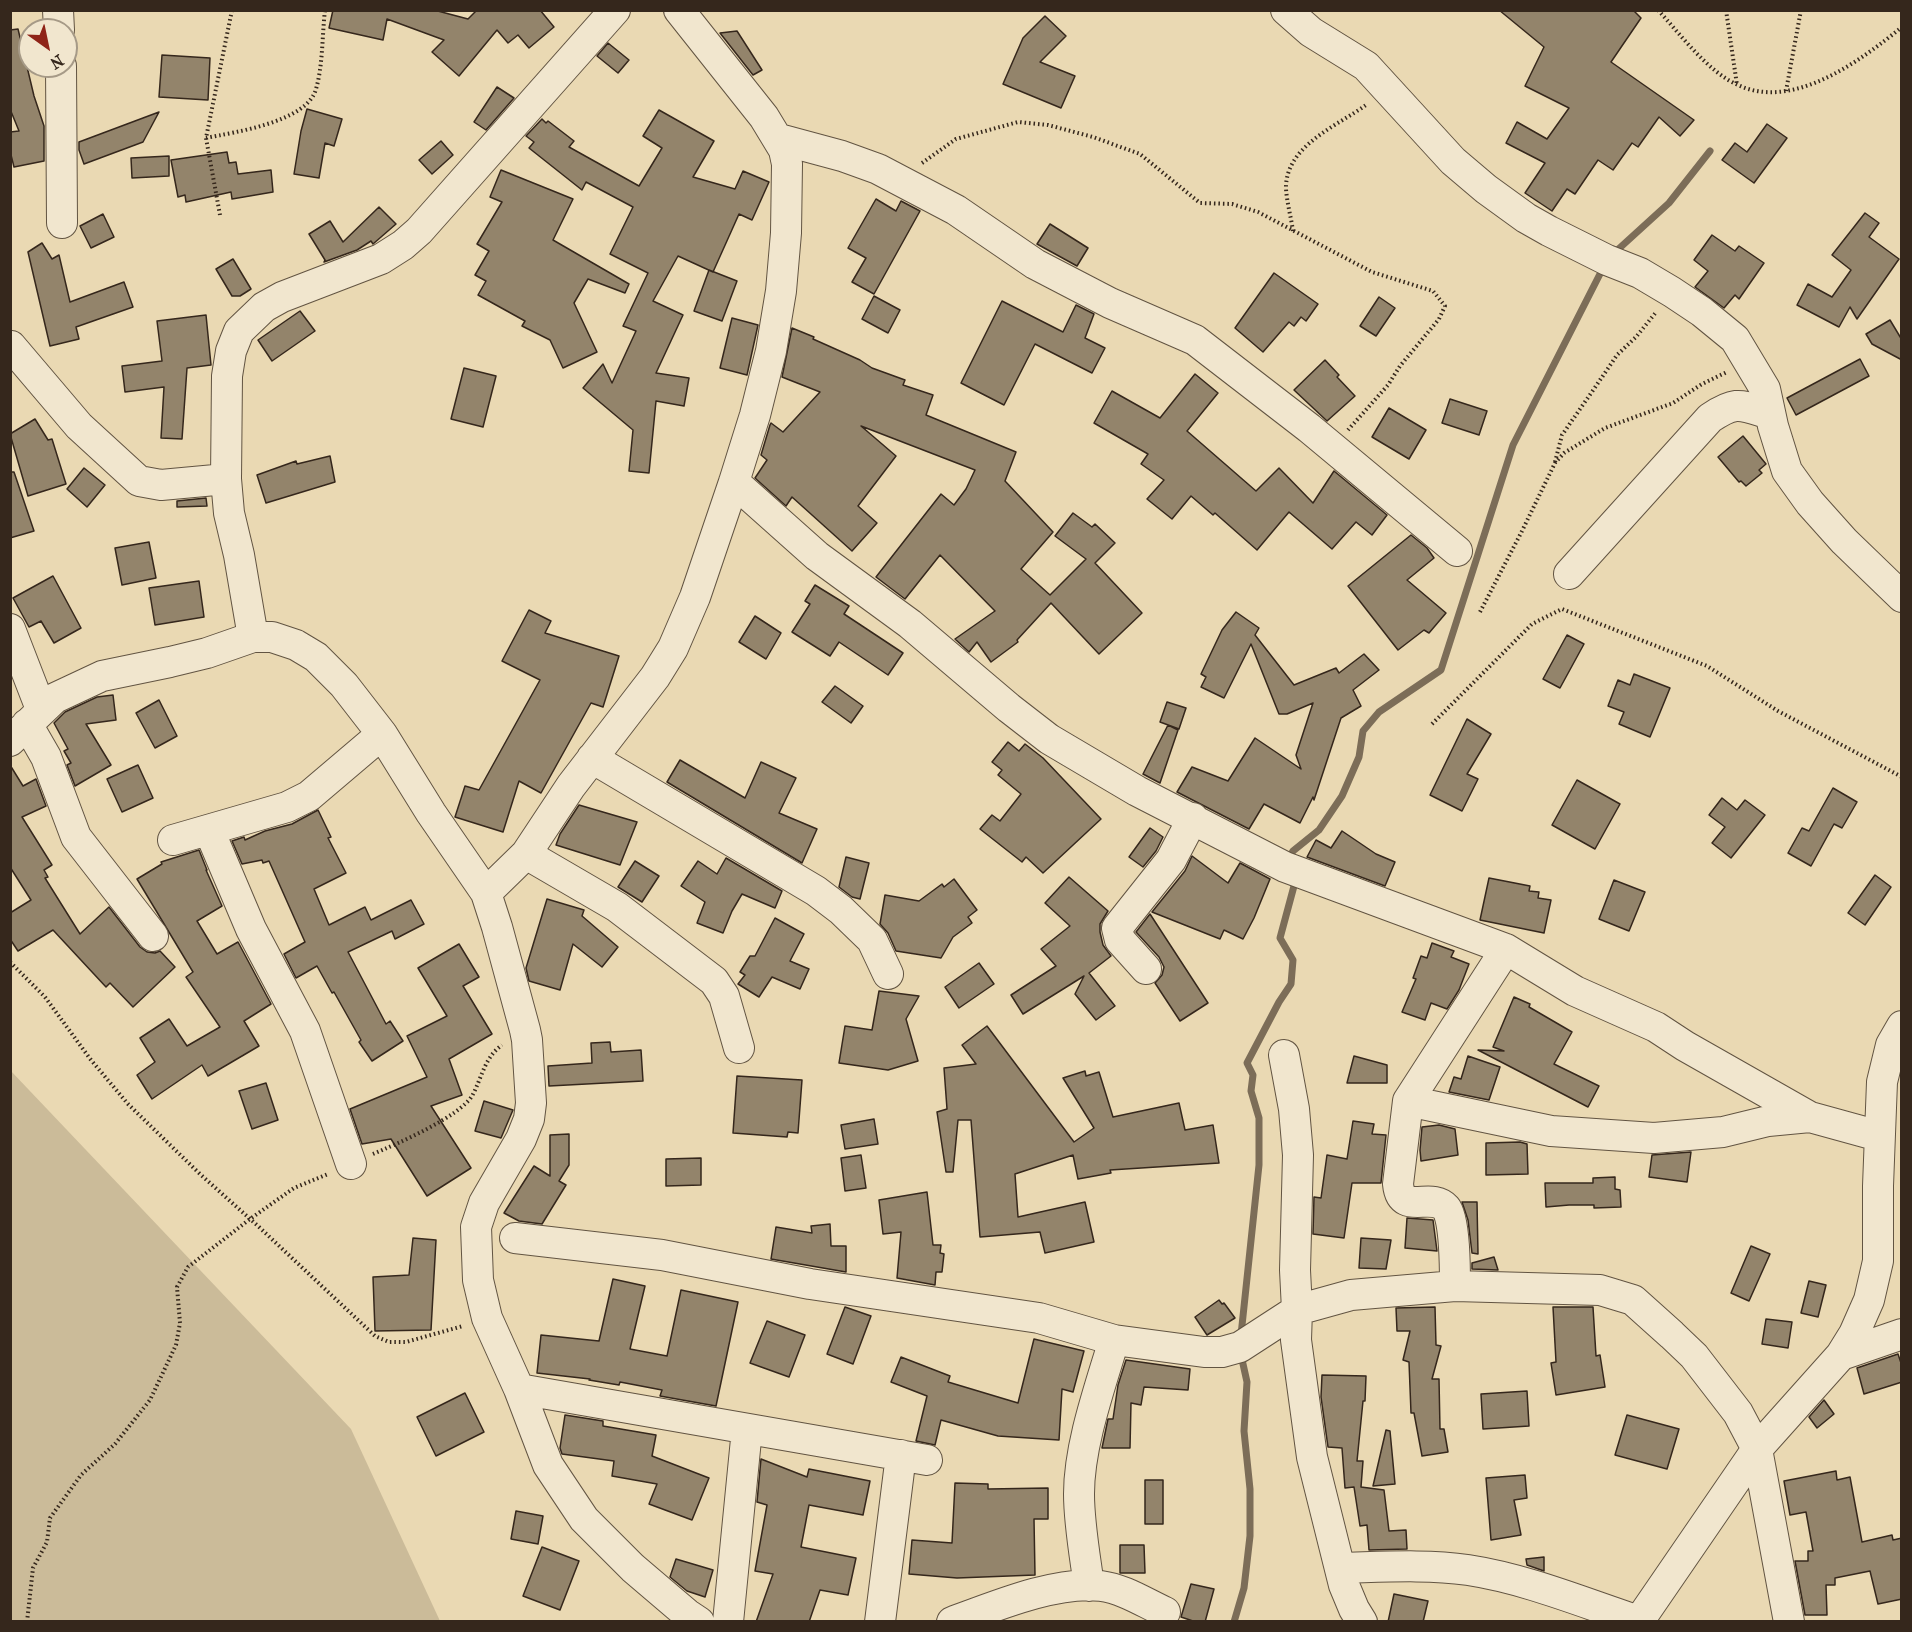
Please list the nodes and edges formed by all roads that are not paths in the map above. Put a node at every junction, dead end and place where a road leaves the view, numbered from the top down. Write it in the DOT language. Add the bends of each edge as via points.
graph roads {
  1 [pos="615,10"];
  2 [pos="679,10"];
  3 [pos="1286,10"];
  4 [pos="61,78"];
  5 [pos="779,139"];
  6 [pos="62,224"];
  7 [pos="11,346"];
  8 [pos="1770,414"];
  9 [pos="226,479"];
  10 [pos="734,482"];
  11 [pos="1457,551"];
  12 [pos="1569,574"];
  13 [pos="1902,597"];
  14 [pos="10,629"];
  15 [pos="253,637"];
  16 [pos="26,725"];
  17 [pos="382,734"];
  18 [pos="592,758"];
  19 [pos="1192,818"];
  20 [pos="208,830"];
  21 [pos="173,840"];
  22 [pos="526,854"];
  23 [pos="486,893"];
  24 [pos="153,936"];
  25 [pos="1506,949"];
  26 [pos="1146,969"];
  27 [pos="888,974"];
  28 [pos="1902,1026"];
  29 [pos="739,1048"];
  30 [pos="1284,1055"];
  31 [pos="1408,1101"];
  32 [pos="1810,1117"];
  33 [pos="1879,1136"];
  34 [pos="351,1164"];
  35 [pos="515,1238"];
  36 [pos="1455,1286"];
  37 [pos="1297,1310"];
  38 [pos="1902,1334"];
  39 [pos="1114,1340"];
  40 [pos="1841,1355"];
  41 [pos="519,1389"];
  42 [pos="747,1429"];
  43 [pos="1757,1449"];
  44 [pos="1340,1568"];
  45 [pos="1089,1586"];
  46 [pos="1165,1612"];
  47 [pos="699,1622"];
  48 [pos="728,1622"];
  49 [pos="880,1622"];
  50 [pos="952,1622"];
  51 [pos="1362,1622"];
  52 [pos="1789,1622"];
  1 -- 9 [label="street" via="403,245 381,259 282,297 250,318 239,331 227,376"];
  2 -- 5 [label="street"];
  3 -- 8 [label="street" via="1311,32 1366,66 1453,161 1486,189 1526,218 1672,292 1735,339 1765,389"];
  4 -- 6 [label="street"];
  5 -- 10 [label="street" via="787,164 781,291 771,351"];
  5 -- 11 [label="street" via="878,169 956,210 1035,264 1110,303 1195,340"];
  7 -- 9 [label="street" via="80,426 139,481 161,485"];
  8 -- 12 [label="street" via="1728,406 1710,418"];
  8 -- 13 [label="street" via="1787,471 1810,503"];
  9 -- 15 [label="street"];
  10 -- 18 [label="street" via="695,597 673,648"];
  10 -- 19 [label="street" via="817,556 910,624 1048,739"];
  14 -- 16 [label="street"];
  15 -- 16 [label="street" via="207,653 102,676 55,698"];
  15 -- 17 [label="street" via="272,637 316,657 344,685"];
  16 -- 24 [label="street" via="46,757 76,837"];
  17 -- 20 [label="street" via="309,796 287,807"];
  17 -- 23 [label="street"];
  18 -- 22 [label="street"];
  18 -- 27 [label="street" via="816,891 872,940"];
  19 -- 25 [label="street" via="1285,867"];
  19 -- 26 [label="street" via="1171,860 1118,928 1120,940"];
  20 -- 21 [label="street"];
  20 -- 34 [label="street" via="252,929 305,1031"];
  22 -- 23 [label="street"];
  22 -- 29 [label="street" via="617,907 714,981 724,996"];
  23 -- 41 [label="street" via="525,1030 531,1103 529,1119 484,1203 476,1227 477,1280 487,1318"];
  25 -- 31 [label="street"];
  25 -- 32 [label="street" via="1575,991 1656,1027"];
  28 -- 33 [label="street" via="1891,1045 1882,1082"];
  30 -- 37 [label="street" via="1298,1155"];
  31 -- 32 [label="street" via="1551,1131 1654,1138 1723,1132 1768,1121"];
  31 -- 36 [label="street" via="1399,1192 1404,1200 1438,1202 1446,1208 1454,1248"];
  32 -- 33 [label="street"];
  33 -- 40 [label="street" via="1878,1261 1869,1300"];
  35 -- 39 [label="street" via="662,1255 810,1284 1039,1318"];
  36 -- 37 [label="street" via="1351,1295"];
  36 -- 43 [label="street" via="1600,1290 1633,1300 1694,1356 1738,1413"];
  37 -- 39 [label="street" via="1240,1347 1222,1352"];
  37 -- 44 [label="street" via="1296,1340 1312,1457"];
  38 -- 40 [label="street"];
  39 -- 45 [label="street" via="1081,1464 1079,1494"];
  40 -- 43 [label="street"];
  41 -- 42 [label="street"];
  41 -- 47 [label="street" via="548,1465 584,1519 633,1568"];
  42 -- 48 [label="street"];
  42 -- 49 [label="street" via="914,1458"];
  43 -- 44 [label="street" via="1639,1622 1504,1577 1470,1570 1432,1566"];
  43 -- 52 [label="street"];
  44 -- 51 [label="street"];
  45 -- 46 [label="street" via="1122,1592"];
  45 -- 50 [label="street" via="1068,1586 1012,1600"];
}
